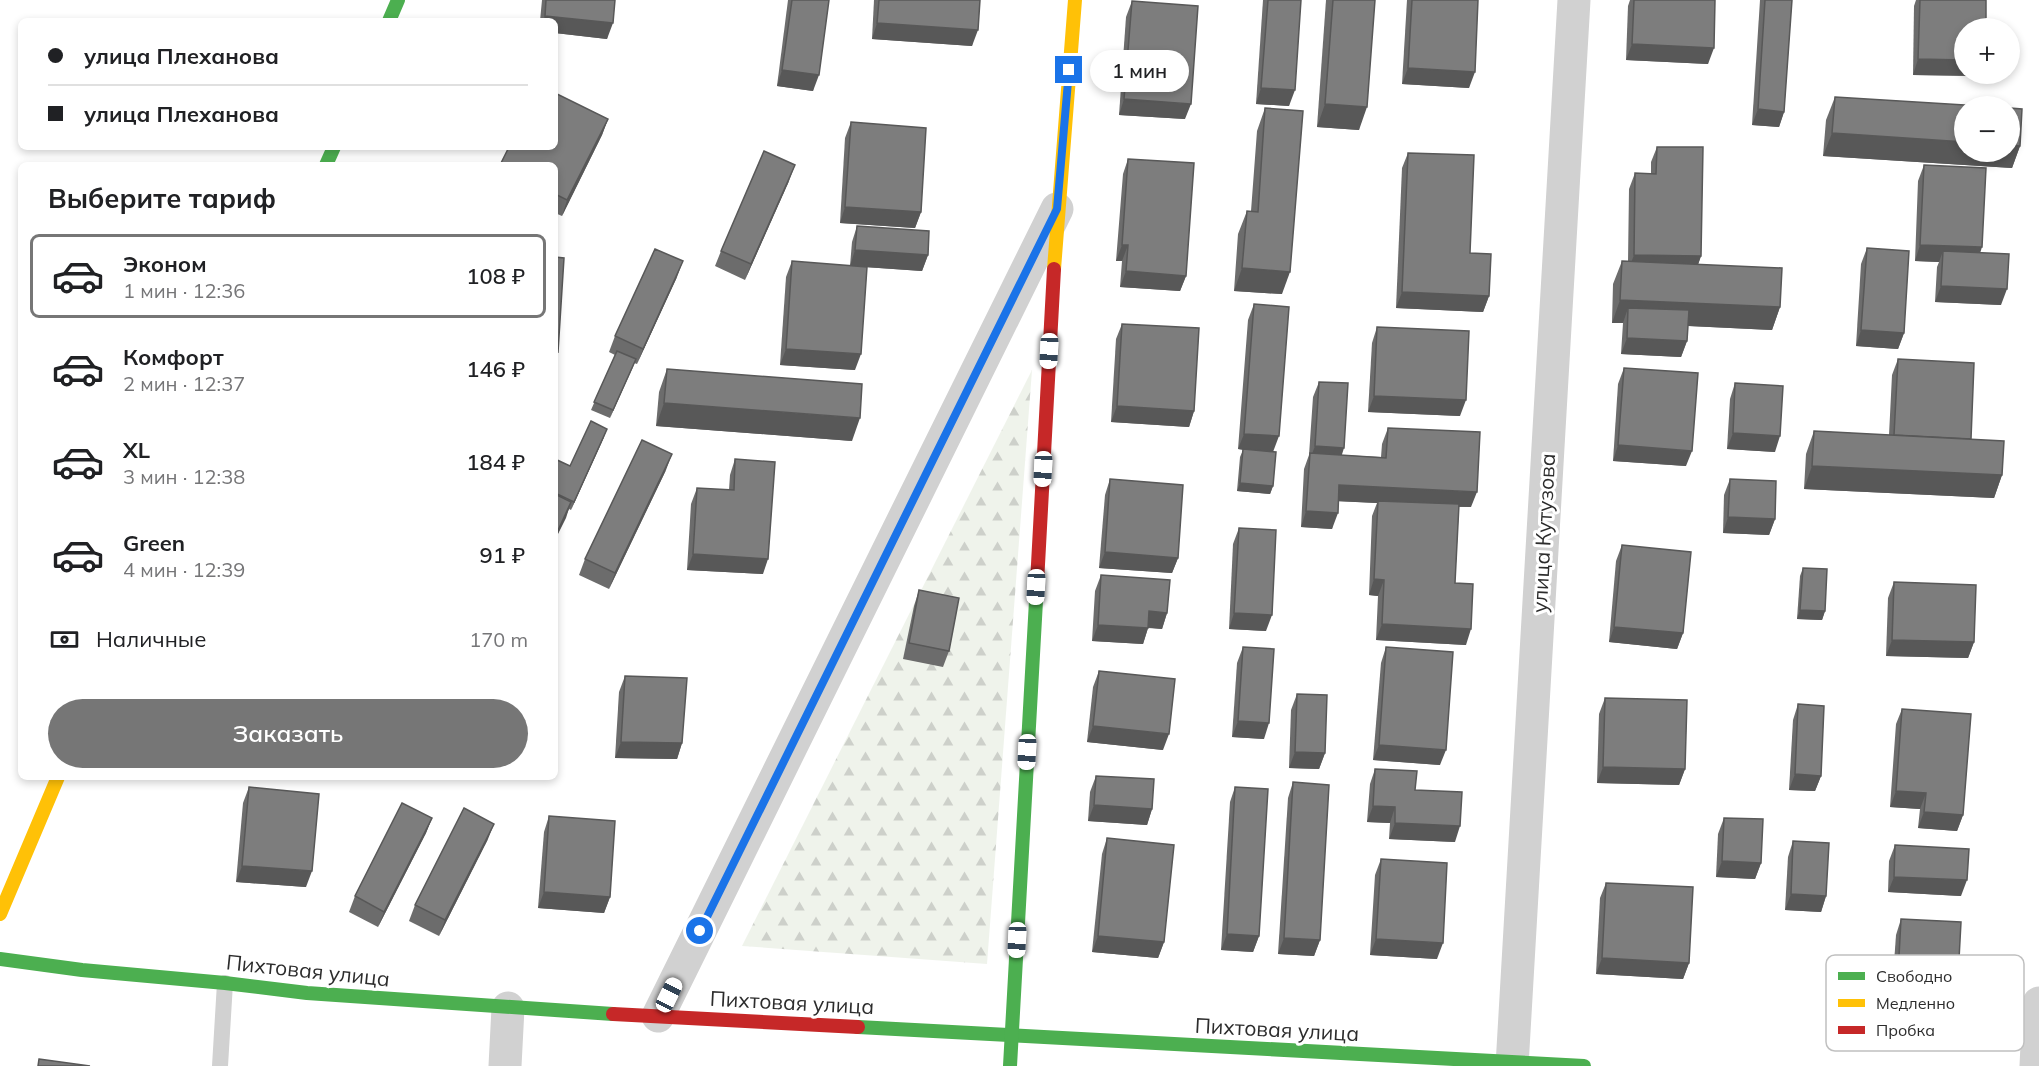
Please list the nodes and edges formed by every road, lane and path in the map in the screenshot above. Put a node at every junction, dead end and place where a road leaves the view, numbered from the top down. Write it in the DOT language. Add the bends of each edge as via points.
graph roads {
  1 [pos="398,0"];
  2 [pos="1075,0"];
  3 [pos="1574,0"];
  4 [pos="390,18"];
  5 [pos="1057,209"];
  6 [pos="57,780"];
  7 [pos="0,914"];
  8 [pos="0,958"];
  9 [pos="225,982"];
  10 [pos="2039,1003"];
  11 [pos="508,1008"];
  12 [pos="658,1016"];
  13 [pos="1011,1035"];
  14 [pos="1512,1064"];
  15 [pos="220,1066"];
  16 [pos="505,1066"];
  17 [pos="1010,1066"];
  18 [pos="1584,1066"];
  19 [pos="2036,1066"];
  1 -- 4 [label="street"];
  2 -- 5 [label="street"];
  3 -- 14 [label="street, улица Кутузова"];
  5 -- 12 [label="street"];
  5 -- 13 [label="street"];
  6 -- 7 [label="street"];
  8 -- 9 [label="street, Пихтовая улица" via="82,970"];
  9 -- 11 [label="street, Пихтовая улица" via="307,993"];
  9 -- 15 [label="lane"];
  10 -- 19 [label="street"];
  11 -- 12 [label="street, Пихтовая улица"];
  11 -- 16 [label="street"];
  12 -- 13 [label="street, Пихтовая улица"];
  13 -- 14 [label="street, Пихтовая улица"];
  13 -- 17 [label="street"];
  14 -- 18 [label="street, Пихтовая улица"];
}
